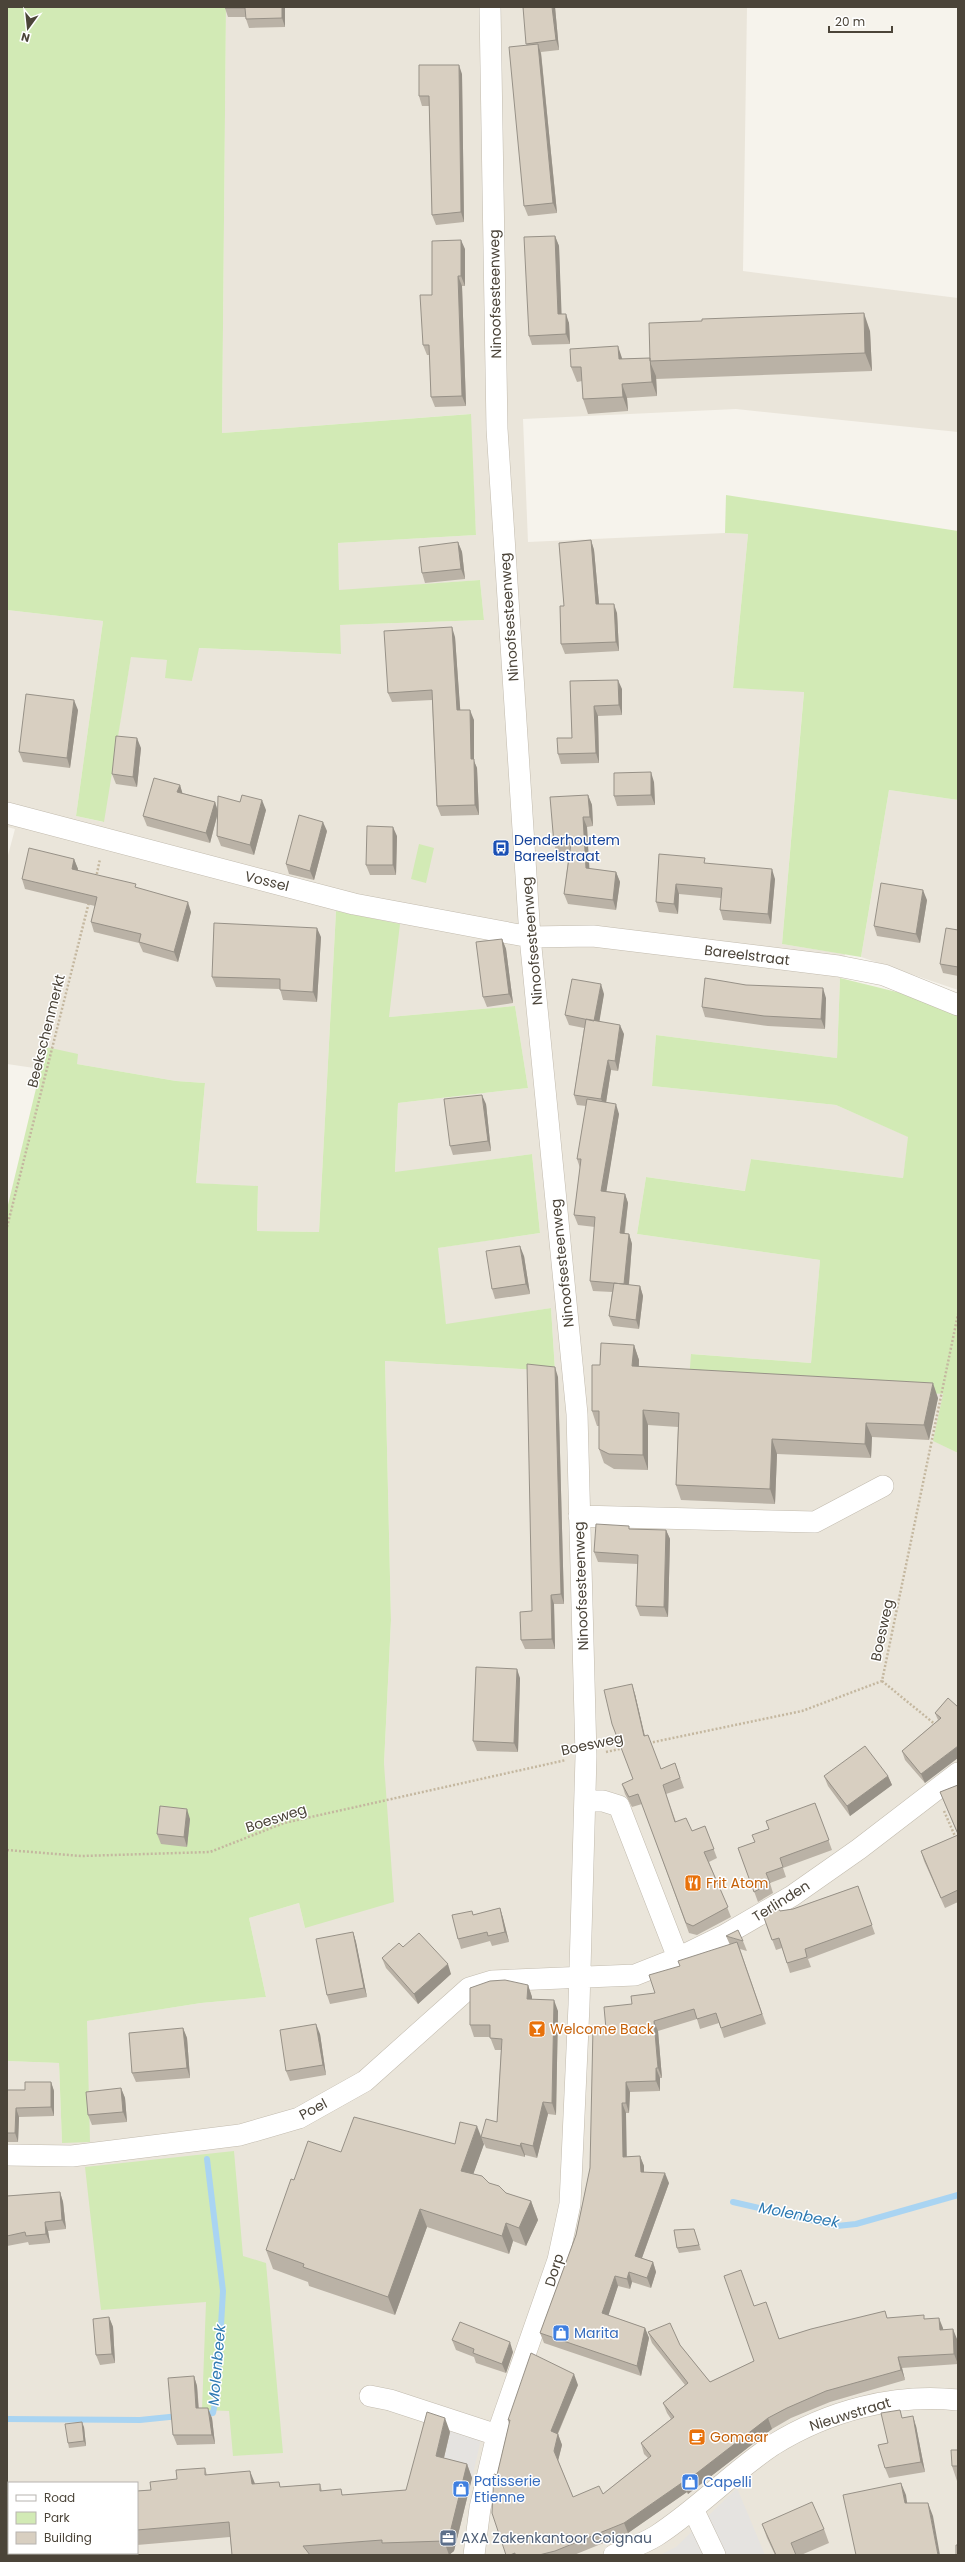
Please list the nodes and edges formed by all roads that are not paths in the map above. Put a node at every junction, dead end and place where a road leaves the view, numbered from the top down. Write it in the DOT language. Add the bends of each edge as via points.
graph roads {
  1 [pos="490,7"];
  2 [pos="7,813"];
  3 [pos="530,937"];
  4 [pos="958,1005"];
  5 [pos="883,1486"];
  6 [pos="579,1516"];
  7 [pos="958,1773"];
  8 [pos="585,1801"];
  9 [pos="678,1958"];
  10 [pos="580,1976"];
  11 [pos="7,2155"];
  12 [pos="370,2396"];
  13 [pos="958,2400"];
  14 [pos="497,2435"];
  15 [pos="693,2509"];
  16 [pos="474,2555"];
  17 [pos="614,2555"];
  18 [pos="715,2555"];
  1 -- 3 [label="street, Ninoofsesteenweg" via="497,429"];
  2 -- 3 [label="street, Vossel" via="354,904"];
  3 -- 4 [label="street, Bareelstraat" via="593,936 838,966 884,976"];
  3 -- 6 [label="street, Ninoofsesteenweg" via="577,1414"];
  5 -- 6 [label="street" via="815,1522"];
  6 -- 8 [label="street, Ninoofsesteenweg"];
  7 -- 9 [label="street, Terlinden" via="936,1792 792,1896 723,1936"];
  8 -- 9 [label="street" via="603,1801 619,1806"];
  8 -- 10 [label="street, Ninoofsesteenweg"];
  9 -- 10 [label="street, Terlinden" via="635,1975"];
  10 -- 11 [label="street, Poel" via="552,1980 492,1981 469,1988 365,2081 299,2118 240,2135 72,2156"];
  10 -- 14 [label="street, Dorp" via="570,2204 558,2260"];
  12 -- 14 [label="street" via="390,2400"];
  13 -- 15 [label="street, Nieuwstraat" via="928,2397 893,2399 803,2428 772,2446"];
  14 -- 16 [label="street, Dorp" via="480,2508"];
  15 -- 17 [label="street, Nieuwstraat" via="655,2537"];
  15 -- 18 [label="street"];
}
